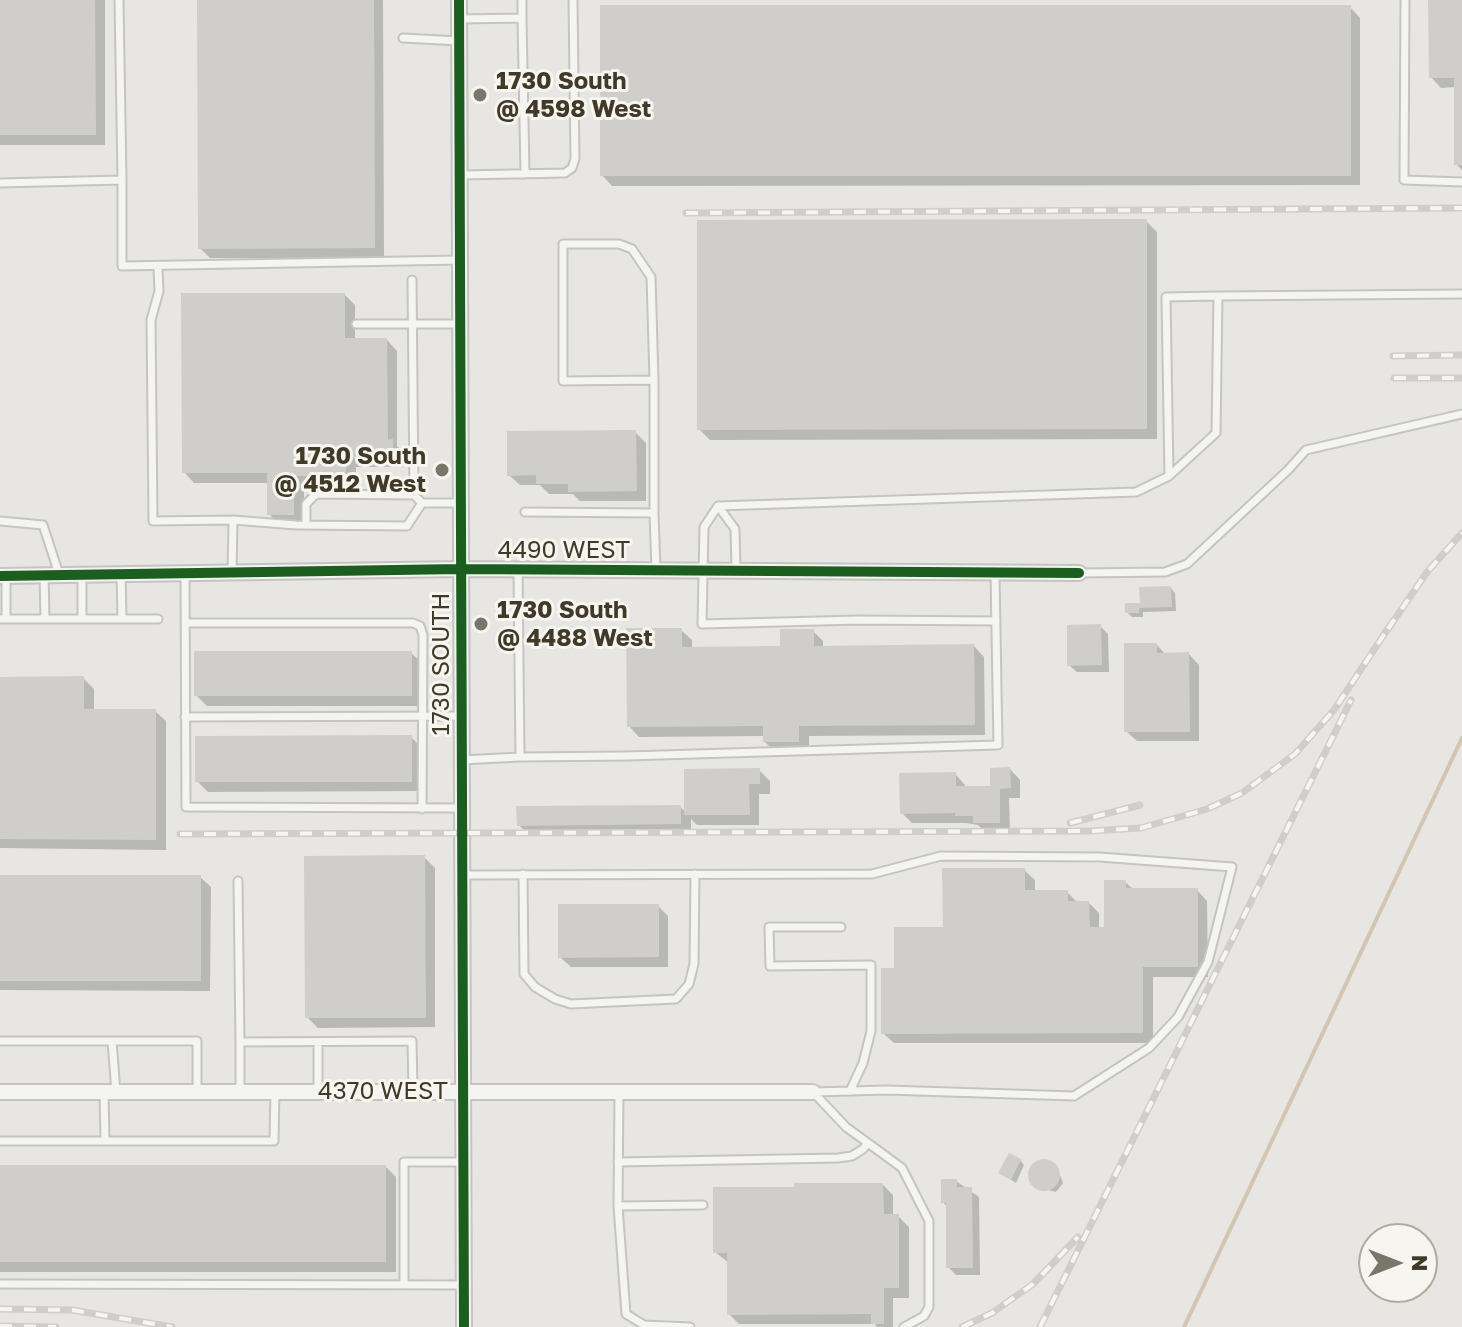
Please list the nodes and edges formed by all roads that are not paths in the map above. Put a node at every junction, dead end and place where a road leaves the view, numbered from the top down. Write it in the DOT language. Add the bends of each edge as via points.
graph roads {
  1 [pos="119,0"];
  2 [pos="459,0"];
  3 [pos="522,0"];
  4 [pos="573,0"];
  5 [pos="1405,0"];
  6 [pos="522,18"];
  7 [pos="459,19"];
  8 [pos="403,38"];
  9 [pos="459,41"];
  10 [pos="525,174"];
  11 [pos="459,175"];
  12 [pos="122,180"];
  13 [pos="1462,182"];
  14 [pos="0,183"];
  15 [pos="460,260"];
  16 [pos="158,267"];
  17 [pos="412,280"];
  18 [pos="1462,294"];
  19 [pos="1218,296"];
  20 [pos="356,324"];
  21 [pos="412,324"];
  22 [pos="460,324"];
  23 [pos="654,380"];
  24 [pos="1462,414"];
  25 [pos="1169,476"];
  26 [pos="414,495"];
  27 [pos="422,503"];
  28 [pos="460,503"];
  29 [pos="718,506"];
  30 [pos="525,512"];
  31 [pos="654,513"];
  32 [pos="233,520"];
  33 [pos="0,521"];
  34 [pos="306,525"];
  35 [pos="461,569"];
  36 [pos="518,569"];
  37 [pos="656,570"];
  38 [pos="704,571"];
  39 [pos="736,571"];
  40 [pos="82,573"];
  41 [pos="121,573"];
  42 [pos="185,573"];
  43 [pos="232,573"];
  44 [pos="995,573"];
  45 [pos="1079,573"];
  46 [pos="52,574"];
  47 [pos="3,576"];
  48 [pos="3,619"];
  49 [pos="45,619"];
  50 [pos="82,619"];
  51 [pos="122,619"];
  52 [pos="158,619"];
  53 [pos="996,621"];
  54 [pos="185,623"];
  55 [pos="422,716"];
  56 [pos="461,716"];
  57 [pos="185,717"];
  58 [pos="520,757"];
  59 [pos="461,760"];
  60 [pos="462,808"];
  61 [pos="422,809"];
  62 [pos="523,874"];
  63 [pos="695,874"];
  64 [pos="462,875"];
  65 [pos="238,881"];
  66 [pos="841,927"];
  67 [pos="0,1041"];
  68 [pos="112,1041"];
  69 [pos="240,1042"];
  70 [pos="318,1042"];
  71 [pos="197,1091"];
  72 [pos="240,1091"];
  73 [pos="275,1091"];
  74 [pos="318,1091"];
  75 [pos="413,1091"];
  76 [pos="463,1091"];
  77 [pos="619,1091"];
  78 [pos="850,1091"];
  79 [pos="0,1092"];
  80 [pos="110,1092"];
  81 [pos="813,1092"];
  82 [pos="0,1141"];
  83 [pos="105,1141"];
  84 [pos="868,1143"];
  85 [pos="463,1162"];
  86 [pos="618,1162"];
  87 [pos="703,1205"];
  88 [pos="618,1206"];
  89 [pos="0,1284"];
  90 [pos="404,1285"];
  91 [pos="463,1285"];
  92 [pos="464,1327"];
  93 [pos="690,1327"];
  94 [pos="904,1327"];
  1 -- 12 [label="lane"];
  2 -- 7 [label="street, 1730 SOUTH"];
  3 -- 6 [label="lane"];
  4 -- 10 [label="lane" via="575,159 565,173"];
  5 -- 13 [label="lane" via="1404,180"];
  6 -- 7 [label="lane"];
  6 -- 10 [label="lane"];
  7 -- 9 [label="street, 1730 SOUTH"];
  8 -- 9 [label="lane"];
  9 -- 11 [label="street, 1730 SOUTH"];
  10 -- 11 [label="lane"];
  11 -- 15 [label="street, 1730 SOUTH"];
  12 -- 14 [label="lane"];
  12 -- 16 [label="lane" via="122,266"];
  15 -- 16 [label="lane"];
  15 -- 22 [label="street, 1730 SOUTH"];
  16 -- 32 [label="lane" via="159,291 151,320 153,521"];
  17 -- 21 [label="lane"];
  18 -- 19 [label="lane"];
  19 -- 25 [label="lane" via="1216,433"];
  19 -- 25 [label="lane" via="1166,297"];
  20 -- 21 [label="lane"];
  21 -- 22 [label="lane"];
  21 -- 26 [label="lane"];
  22 -- 28 [label="street, 1730 SOUTH"];
  23 -- 23 [label="lane" via="651,277 632,249 619,244 563,244 563,381"];
  23 -- 31 [label="lane"];
  24 -- 45 [label="lane" via="1306,450 1187,564 1165,572"];
  25 -- 29 [label="lane" via="1136,492"];
  26 -- 27 [label="lane"];
  26 -- 34 [label="lane" via="316,494 306,504"];
  27 -- 28 [label="lane"];
  27 -- 34 [label="lane" via="407,526"];
  28 -- 35 [label="street, 1730 SOUTH"];
  29 -- 38 [label="lane" via="704,527"];
  29 -- 39 [label="lane" via="735,529"];
  30 -- 31 [label="lane"];
  31 -- 37 [label="lane"];
  32 -- 34 [label="lane"];
  32 -- 43 [label="lane"];
  33 -- 46 [label="lane" via="43,525"];
  35 -- 36 [label="street, 4490 WEST"];
  35 -- 43 [label="street, 4490 WEST"];
  35 -- 56 [label="street, 1730 SOUTH"];
  36 -- 37 [label="street, 4490 WEST"];
  36 -- 58 [label="lane"];
  37 -- 38 [label="street, 4490 WEST"];
  38 -- 39 [label="street, 4490 WEST"];
  38 -- 53 [label="lane" via="702,624"];
  39 -- 44 [label="street, 4490 WEST"];
  40 -- 41 [label="street, 4490 WEST"];
  40 -- 46 [label="street, 4490 WEST"];
  40 -- 50 [label="lane"];
  41 -- 42 [label="street, 4490 WEST"];
  41 -- 51 [label="lane"];
  42 -- 43 [label="street, 4490 WEST"];
  42 -- 54 [label="lane"];
  44 -- 45 [label="street, 4490 WEST"];
  44 -- 53 [label="lane"];
  46 -- 47 [label="street, 4490 WEST"];
  46 -- 49 [label="lane"];
  47 -- 48 [label="lane"];
  48 -- 49 [label="lane"];
  49 -- 50 [label="lane"];
  50 -- 51 [label="lane"];
  51 -- 52 [label="lane"];
  53 -- 58 [label="lane" via="998,745"];
  54 -- 55 [label="lane" via="417,624 423,635"];
  54 -- 57 [label="lane"];
  55 -- 56 [label="lane"];
  55 -- 57 [label="lane"];
  55 -- 61 [label="lane"];
  56 -- 59 [label="street, 1730 SOUTH"];
  57 -- 61 [label="lane" via="186,807"];
  58 -- 59 [label="lane"];
  59 -- 60 [label="street, 1730 SOUTH"];
  60 -- 61 [label="lane"];
  60 -- 64 [label="street, 1730 SOUTH"];
  62 -- 63 [label="lane"];
  62 -- 63 [label="lane" via="524,974 535,987 571,1004 676,999 689,984 694,964"];
  62 -- 64 [label="lane"];
  63 -- 78 [label="lane" via="872,874 941,856 1100,857 1232,867 1208,962 1178,1017 1149,1048 1074,1096"];
  64 -- 76 [label="street, 1730 SOUTH"];
  65 -- 69 [label="lane"];
  66 -- 78 [label="lane" via="769,927 770,966 871,965 871,1031"];
  67 -- 68 [label="lane"];
  68 -- 71 [label="lane" via="197,1041"];
  68 -- 80 [label="lane"];
  69 -- 70 [label="lane"];
  69 -- 72 [label="lane"];
  70 -- 74 [label="lane"];
  70 -- 75 [label="lane" via="412,1041"];
  71 -- 72 [label="street, 4370 WEST"];
  71 -- 80 [label="street, 4370 WEST"];
  72 -- 73 [label="street, 4370 WEST"];
  73 -- 74 [label="street, 4370 WEST"];
  73 -- 83 [label="lane" via="274,1141"];
  74 -- 75 [label="street, 4370 WEST"];
  75 -- 76 [label="street, 4370 WEST"];
  76 -- 77 [label="street, 4370 WEST"];
  76 -- 85 [label="street, 1730 SOUTH"];
  77 -- 81 [label="street, 4370 WEST"];
  77 -- 86 [label="lane"];
  78 -- 81 [label="lane"];
  79 -- 80 [label="street, 4370 WEST"];
  80 -- 83 [label="lane"];
  81 -- 84 [label="lane"];
  82 -- 83 [label="lane"];
  84 -- 86 [label="lane" via="852,1156 838,1158"];
  84 -- 94 [label="lane" via="902,1168 929,1221 929,1307"];
  85 -- 90 [label="lane" via="404,1162"];
  85 -- 91 [label="street, 1730 SOUTH"];
  86 -- 88 [label="lane"];
  87 -- 88 [label="lane"];
  88 -- 93 [label="lane" via="626,1314 644,1325"];
  89 -- 90 [label="lane"];
  90 -- 91 [label="lane"];
  91 -- 92 [label="street, 1730 SOUTH"];
}
